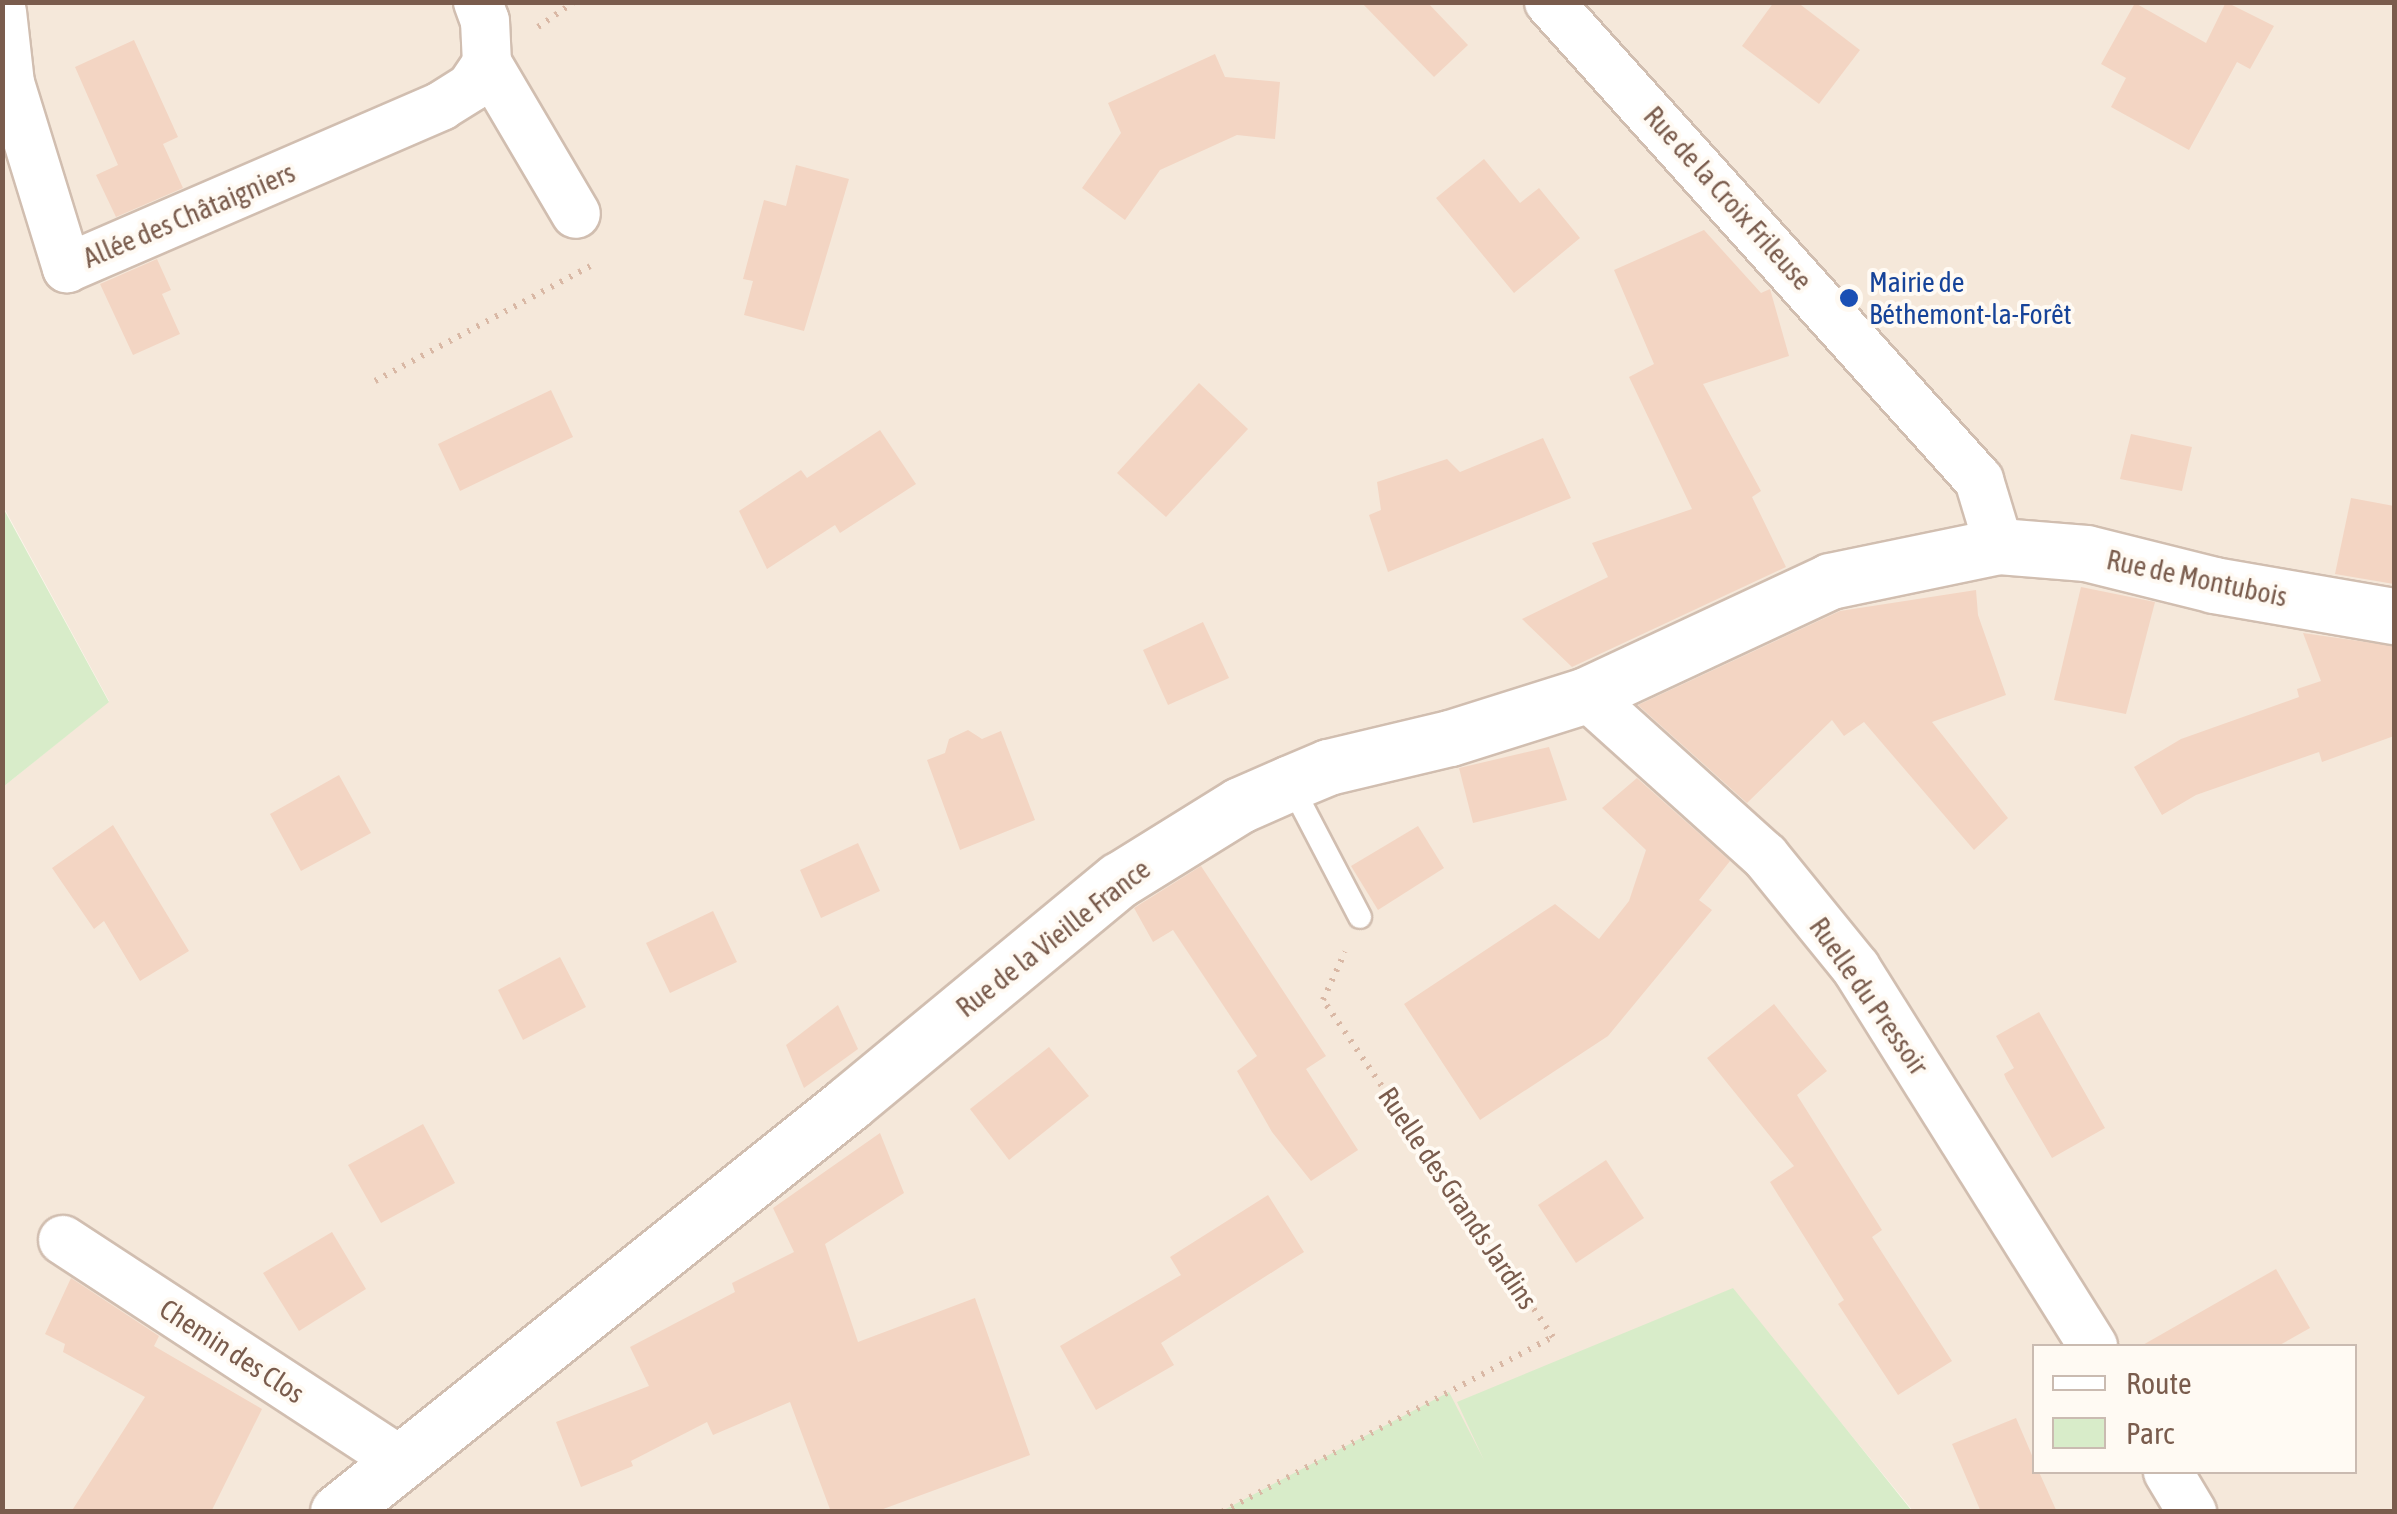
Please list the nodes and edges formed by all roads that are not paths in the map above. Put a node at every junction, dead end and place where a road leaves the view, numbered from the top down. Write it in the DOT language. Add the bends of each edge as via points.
graph roads {
  1 [pos="478,2"];
  2 [pos="1549,2"];
  3 [pos="2,12"];
  4 [pos="487,62"];
  5 [pos="576,214"];
  6 [pos="1999,546"];
  7 [pos="2394,616"];
  8 [pos="1586,695"];
  9 [pos="1290,783"];
  10 [pos="1360,917"];
  11 [pos="63,1240"];
  12 [pos="2091,1344"];
  13 [pos="401,1462"];
  14 [pos="2169,1474"];
  15 [pos="338,1512"];
  16 [pos="2192,1512"];
  1 -- 4 [label="street"];
  2 -- 6 [label="street, Rue de la Croix Frileuse" via="1979,480"];
  3 -- 4 [label="street, Allée des Châtaigniers" via="10,82 66,268 441,106 471,87"];
  4 -- 5 [label="street"];
  6 -- 7 [label="street, Rue de Montubois" via="2086,554 2214,585"];
  6 -- 8 [label="street, Rue de la Vieille France" via="1830,581"];
  8 -- 9 [label="street, Rue de la Vieille France"];
  8 -- 12 [label="street, Ruelle du Pressoir" via="1766,856 1856,968"];
  9 -- 10 [label="lane"];
  9 -- 13 [label="street, Rue de la Vieille France" via="1240,805 1119,880"];
  11 -- 13 [label="street, Chemin des Clos"];
  13 -- 15 [label="street, Rue de la Vieille France"];
  14 -- 16 [label="street"];
}
